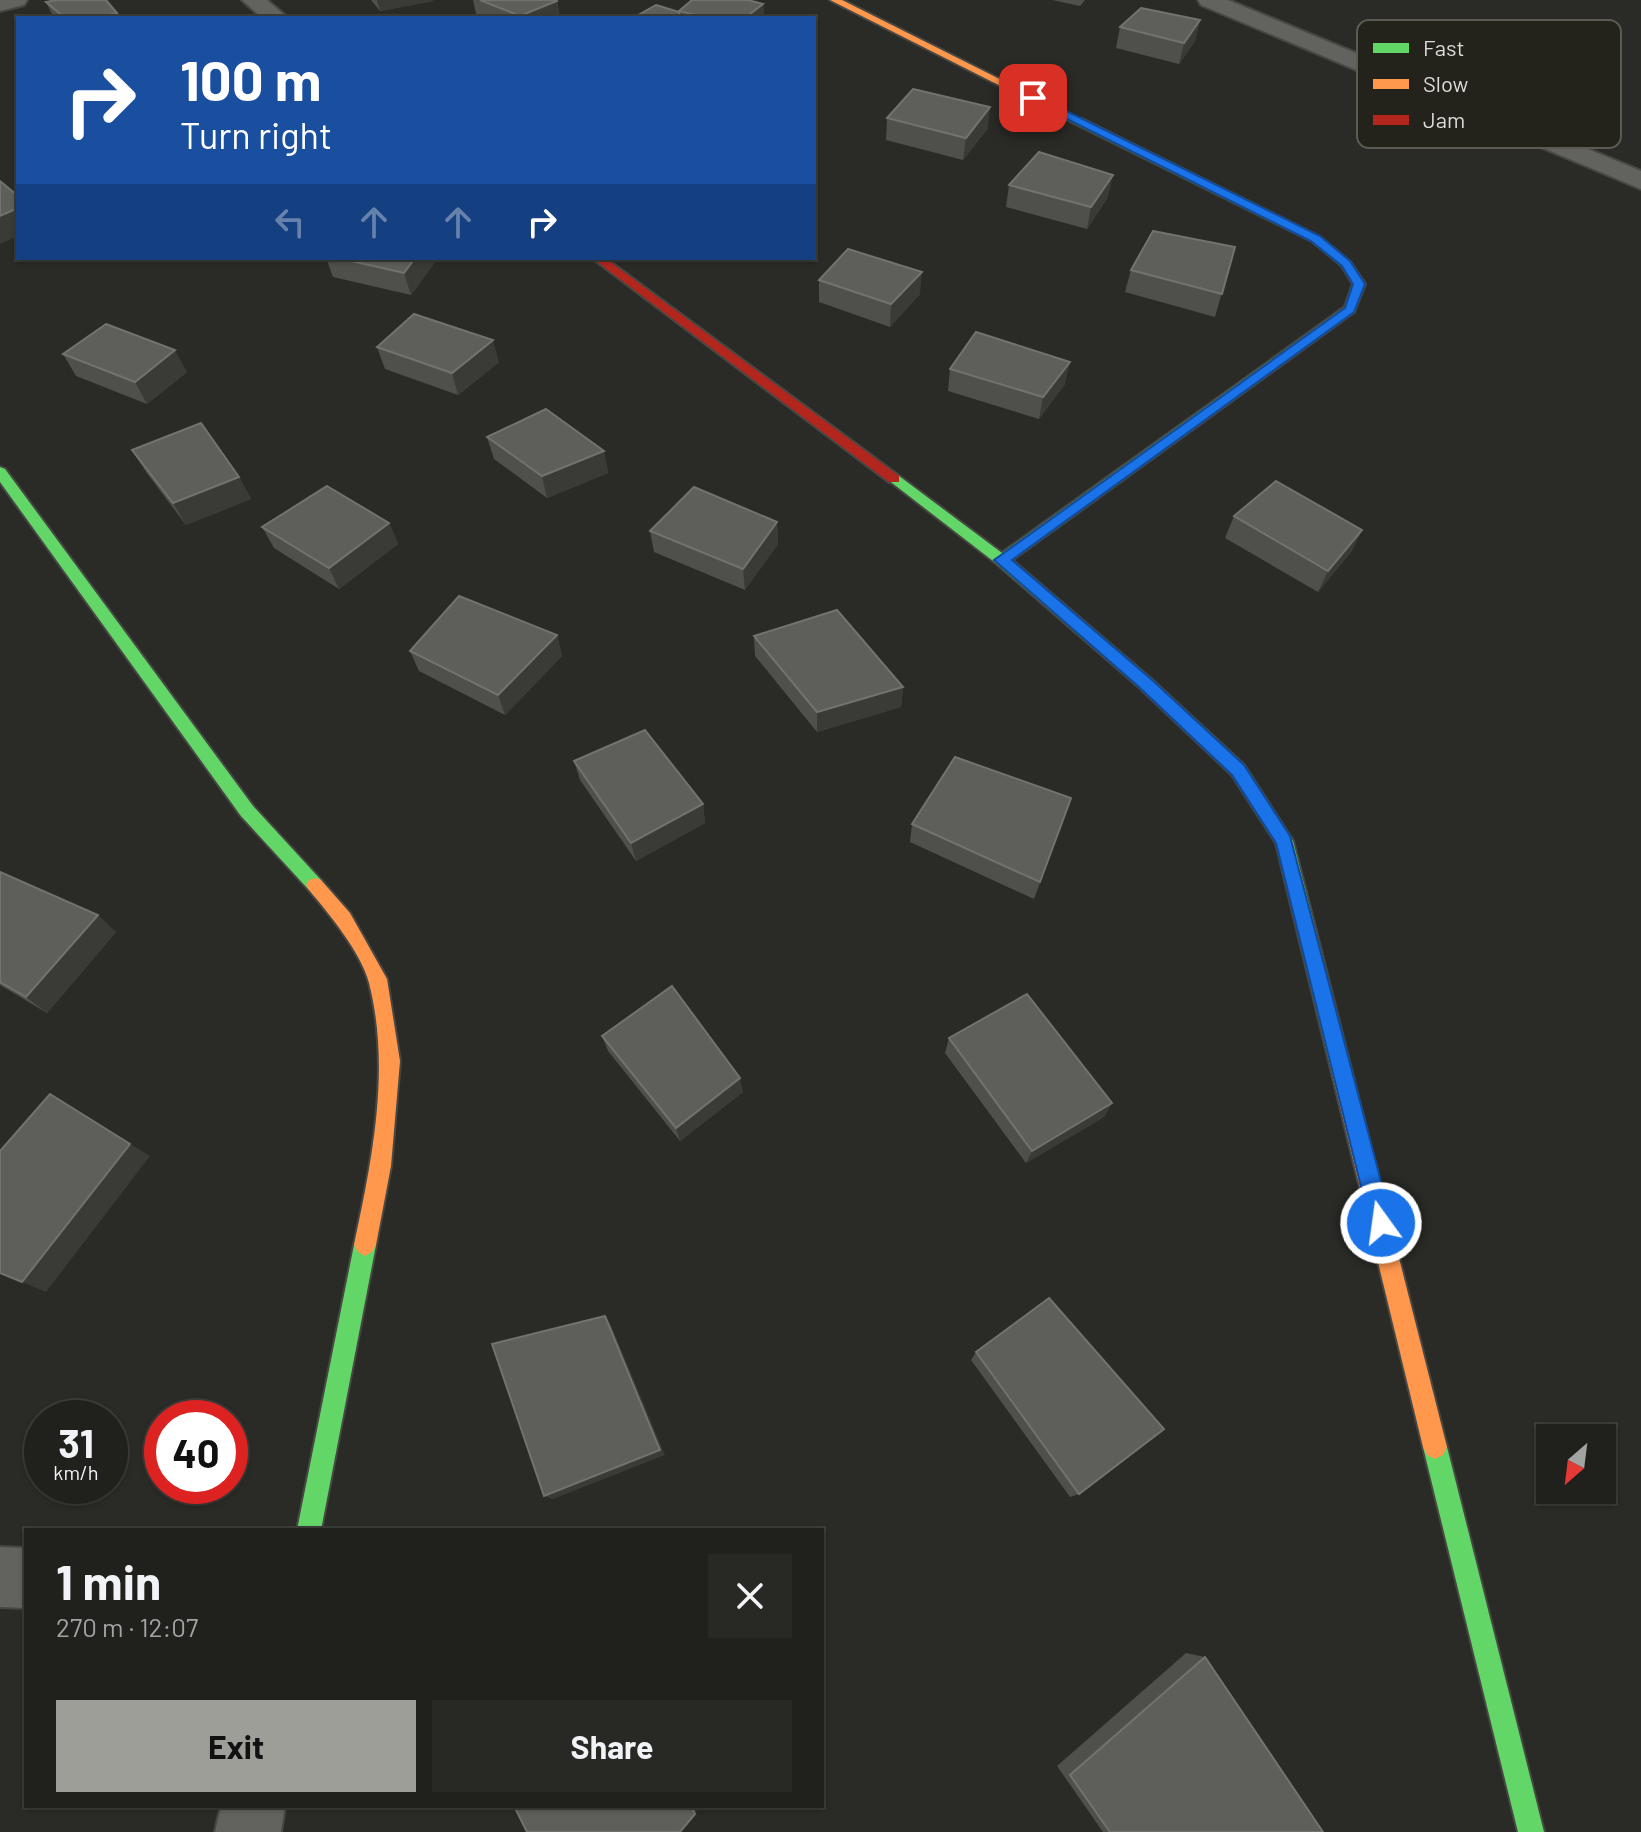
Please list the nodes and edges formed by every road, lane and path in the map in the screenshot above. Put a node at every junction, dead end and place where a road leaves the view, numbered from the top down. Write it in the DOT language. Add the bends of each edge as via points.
graph roads {
  1 [pos="16,0"];
  2 [pos="253,0"];
  3 [pos="835,0"];
  4 [pos="1209,0"];
  5 [pos="0,4"];
  6 [pos="274,16"];
  7 [pos="1357,62"];
  8 [pos="1562,148"];
  9 [pos="1641,181"];
  10 [pos="601,260"];
  11 [pos="0,472"];
  12 [pos="1002,560"];
  13 [pos="309,1528"];
  14 [pos="0,1577"];
  15 [pos="24,1578"];
  16 [pos="253,1808"];
  17 [pos="248,1832"];
  18 [pos="1531,1832"];
  1 -- 5 [label="street"];
  2 -- 6 [label="street"];
  3 -- 12 [label="street" via="1316,239 1346,264 1359,284 1350,309"];
  4 -- 7 [label="street"];
  8 -- 9 [label="street"];
  10 -- 12 [label="street"];
  11 -- 13 [label="street" via="247,811 344,918 378,979 390,1061 381,1166"];
  12 -- 18 [label="street" via="1238,770 1284,841"];
  14 -- 15 [label="street"];
  16 -- 17 [label="street"];
}
